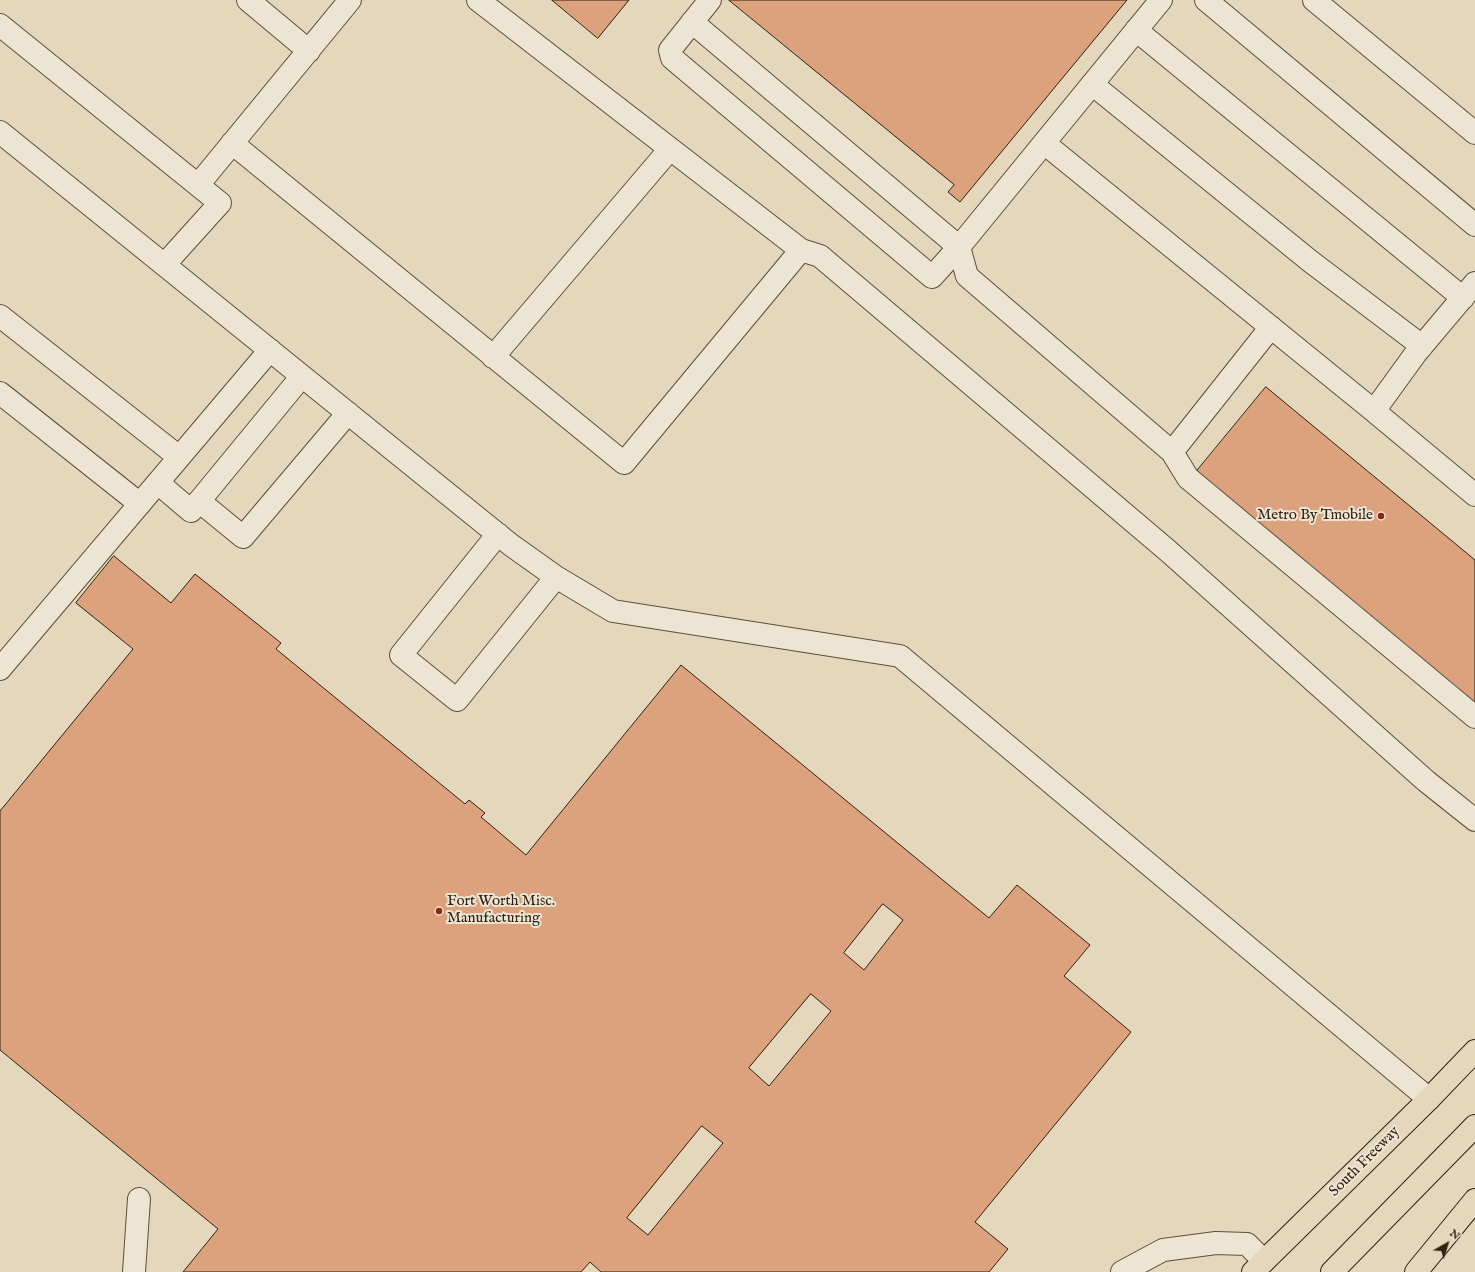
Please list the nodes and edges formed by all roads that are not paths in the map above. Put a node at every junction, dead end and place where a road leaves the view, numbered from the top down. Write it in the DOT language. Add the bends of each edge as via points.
graph roads {
  1 [pos="248,0"];
  2 [pos="350,0"];
  3 [pos="478,0"];
  4 [pos="710,0"];
  5 [pos="1161,0"];
  6 [pos="1206,0"];
  7 [pos="1314,0"];
  8 [pos="692,22"];
  9 [pos="0,25"];
  10 [pos="1136,30"];
  11 [pos="309,51"];
  12 [pos="1092,84"];
  13 [pos="0,132"];
  14 [pos="1475,133"];
  15 [pos="232,143"];
  16 [pos="1044,143"];
  17 [pos="670,149"];
  18 [pos="198,185"];
  19 [pos="1475,225"];
  20 [pos="959,247"];
  21 [pos="801,250"];
  22 [pos="165,264"];
  23 [pos="1469,291"];
  24 [pos="0,316"];
  25 [pos="1271,327"];
  26 [pos="1422,346"];
  27 [pos="270,350"];
  28 [pos="493,357"];
  29 [pos="302,376"];
  30 [pos="0,393"];
  31 [pos="1374,411"];
  32 [pos="348,413"];
  33 [pos="1172,452"];
  34 [pos="180,457"];
  35 [pos="158,483"];
  36 [pos="1475,495"];
  37 [pos="199,501"];
  38 [pos="140,504"];
  39 [pos="498,534"];
  40 [pos="556,577"];
  41 [pos="0,669"];
  42 [pos="1475,716"];
  43 [pos="1475,820"];
  44 [pos="1475,1051"];
  45 [pos="1429,1099"];
  46 [pos="1475,1126"];
  47 [pos="139,1199"];
  48 [pos="1475,1200"];
  49 [pos="1258,1266"];
  50 [pos="134,1272"];
  51 [pos="1122,1272"];
  52 [pos="1332,1272"];
  53 [pos="1416,1272"];
  1 -- 11 [label="lane"];
  2 -- 11 [label="lane"];
  3 -- 17 [label="lane"];
  4 -- 8 [label="lane"];
  5 -- 10 [label="lane"];
  6 -- 19 [label="lane"];
  7 -- 14 [label="lane"];
  8 -- 20 [label="lane"];
  8 -- 20 [label="lane" via="670,50 672,58 932,277"];
  9 -- 18 [label="lane"];
  10 -- 12 [label="lane"];
  10 -- 23 [label="lane"];
  11 -- 15 [label="lane"];
  12 -- 16 [label="lane"];
  12 -- 26 [label="lane" via="1310,260"];
  13 -- 22 [label="lane"];
  15 -- 18 [label="lane"];
  15 -- 28 [label="lane"];
  16 -- 20 [label="lane"];
  16 -- 25 [label="lane"];
  17 -- 21 [label="lane"];
  17 -- 28 [label="lane"];
  18 -- 22 [label="lane" via="220,203"];
  20 -- 33 [label="lane" via="968,276"];
  21 -- 28 [label="lane" via="624,463"];
  21 -- 43 [label="lane" via="820,256 838,271 1167,550 1426,781"];
  22 -- 27 [label="lane"];
  23 -- 26 [label="lane"];
  24 -- 34 [label="lane"];
  25 -- 31 [label="lane"];
  25 -- 33 [label="lane"];
  26 -- 31 [label="lane"];
  27 -- 29 [label="lane"];
  27 -- 34 [label="lane"];
  29 -- 32 [label="lane"];
  29 -- 37 [label="lane"];
  30 -- 38 [label="lane"];
  31 -- 36 [label="lane"];
  32 -- 37 [label="lane" via="243,537"];
  32 -- 39 [label="lane"];
  33 -- 42 [label="lane" via="1188,478"];
  34 -- 35 [label="lane"];
  35 -- 37 [label="lane" via="191,511"];
  35 -- 38 [label="lane"];
  38 -- 41 [label="lane"];
  39 -- 40 [label="lane"];
  39 -- 40 [label="lane" via="401,655 457,700"];
  40 -- 45 [label="lane" via="613,611 900,656"];
  44 -- 45 [label="main road, South Freeway"];
  45 -- 49 [label="main road, South Freeway"];
  46 -- 52 [label="main road"];
  47 -- 50 [label="lane"];
  48 -- 53 [label="main road"];
  49 -- 51 [label="lane" via="1247,1244 1216,1243 1163,1250"];
}
